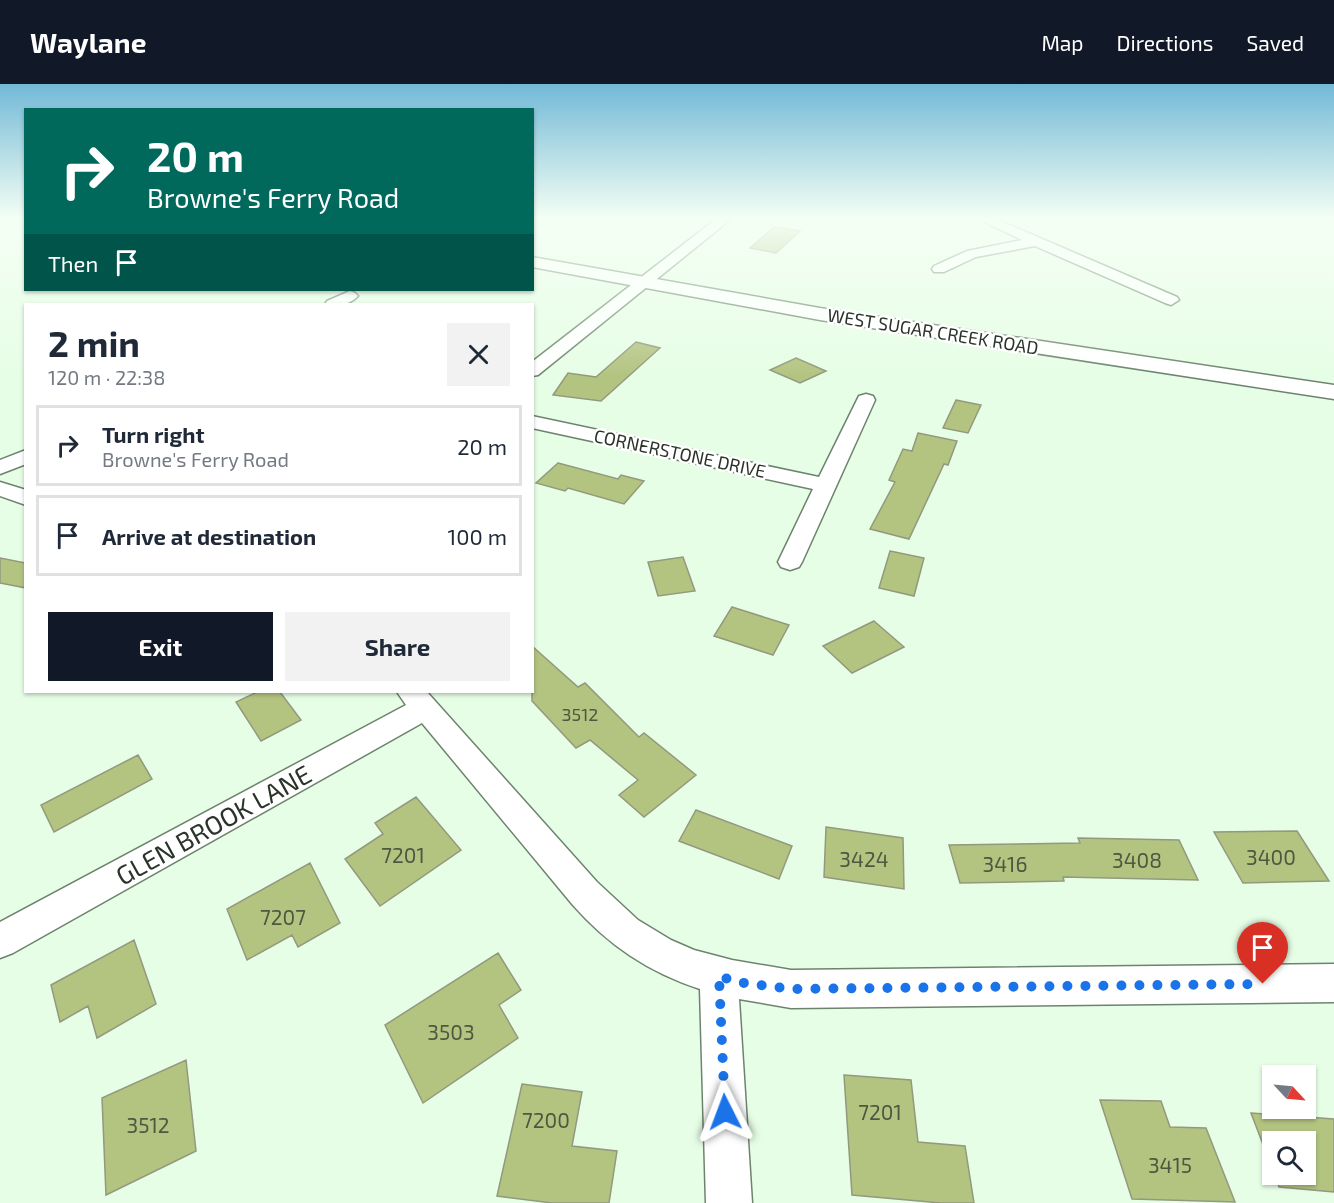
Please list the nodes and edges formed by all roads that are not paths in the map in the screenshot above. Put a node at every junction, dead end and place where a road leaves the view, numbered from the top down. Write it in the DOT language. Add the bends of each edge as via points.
graph roads {
  1 [pos="582,271"];
  2 [pos="660,271"];
  3 [pos="1104,271"];
  4 [pos="645,283"];
  5 [pos="350,296"];
  6 [pos="1170,300"];
  7 [pos="335,303"];
  8 [pos="534,369"];
  9 [pos="1334,392"];
  10 [pos="866,400"];
  11 [pos="534,422"];
  12 [pos="24,457"];
  13 [pos="0,468"];
  14 [pos="827,485"];
  15 [pos="0,489"];
  16 [pos="24,497"];
  17 [pos="789,562"];
  18 [pos="418,700"];
  19 [pos="0,941"];
  20 [pos="719,976"];
  21 [pos="1334,983"];
  22 [pos="729,1203"];
  1 -- 4 [label="main road, WEST SUGAR CREEK ROAD"];
  2 -- 4 [label="street"];
  3 -- 6 [label="street"];
  4 -- 8 [label="street"];
  4 -- 9 [label="main road, WEST SUGAR CREEK ROAD" via="820,314"];
  5 -- 7 [label="street"];
  10 -- 14 [label="street"];
  11 -- 14 [label="street, CORNERSTONE DRIVE"];
  12 -- 13 [label="street"];
  14 -- 17 [label="street"];
  15 -- 16 [label="street"];
  18 -- 19 [label="street, GLEN BROOK LANE"];
  18 -- 20 [label="street" via="601,912 640,942 687,966"];
  20 -- 21 [label="street" via="791,989"];
  20 -- 22 [label="street"];
}
